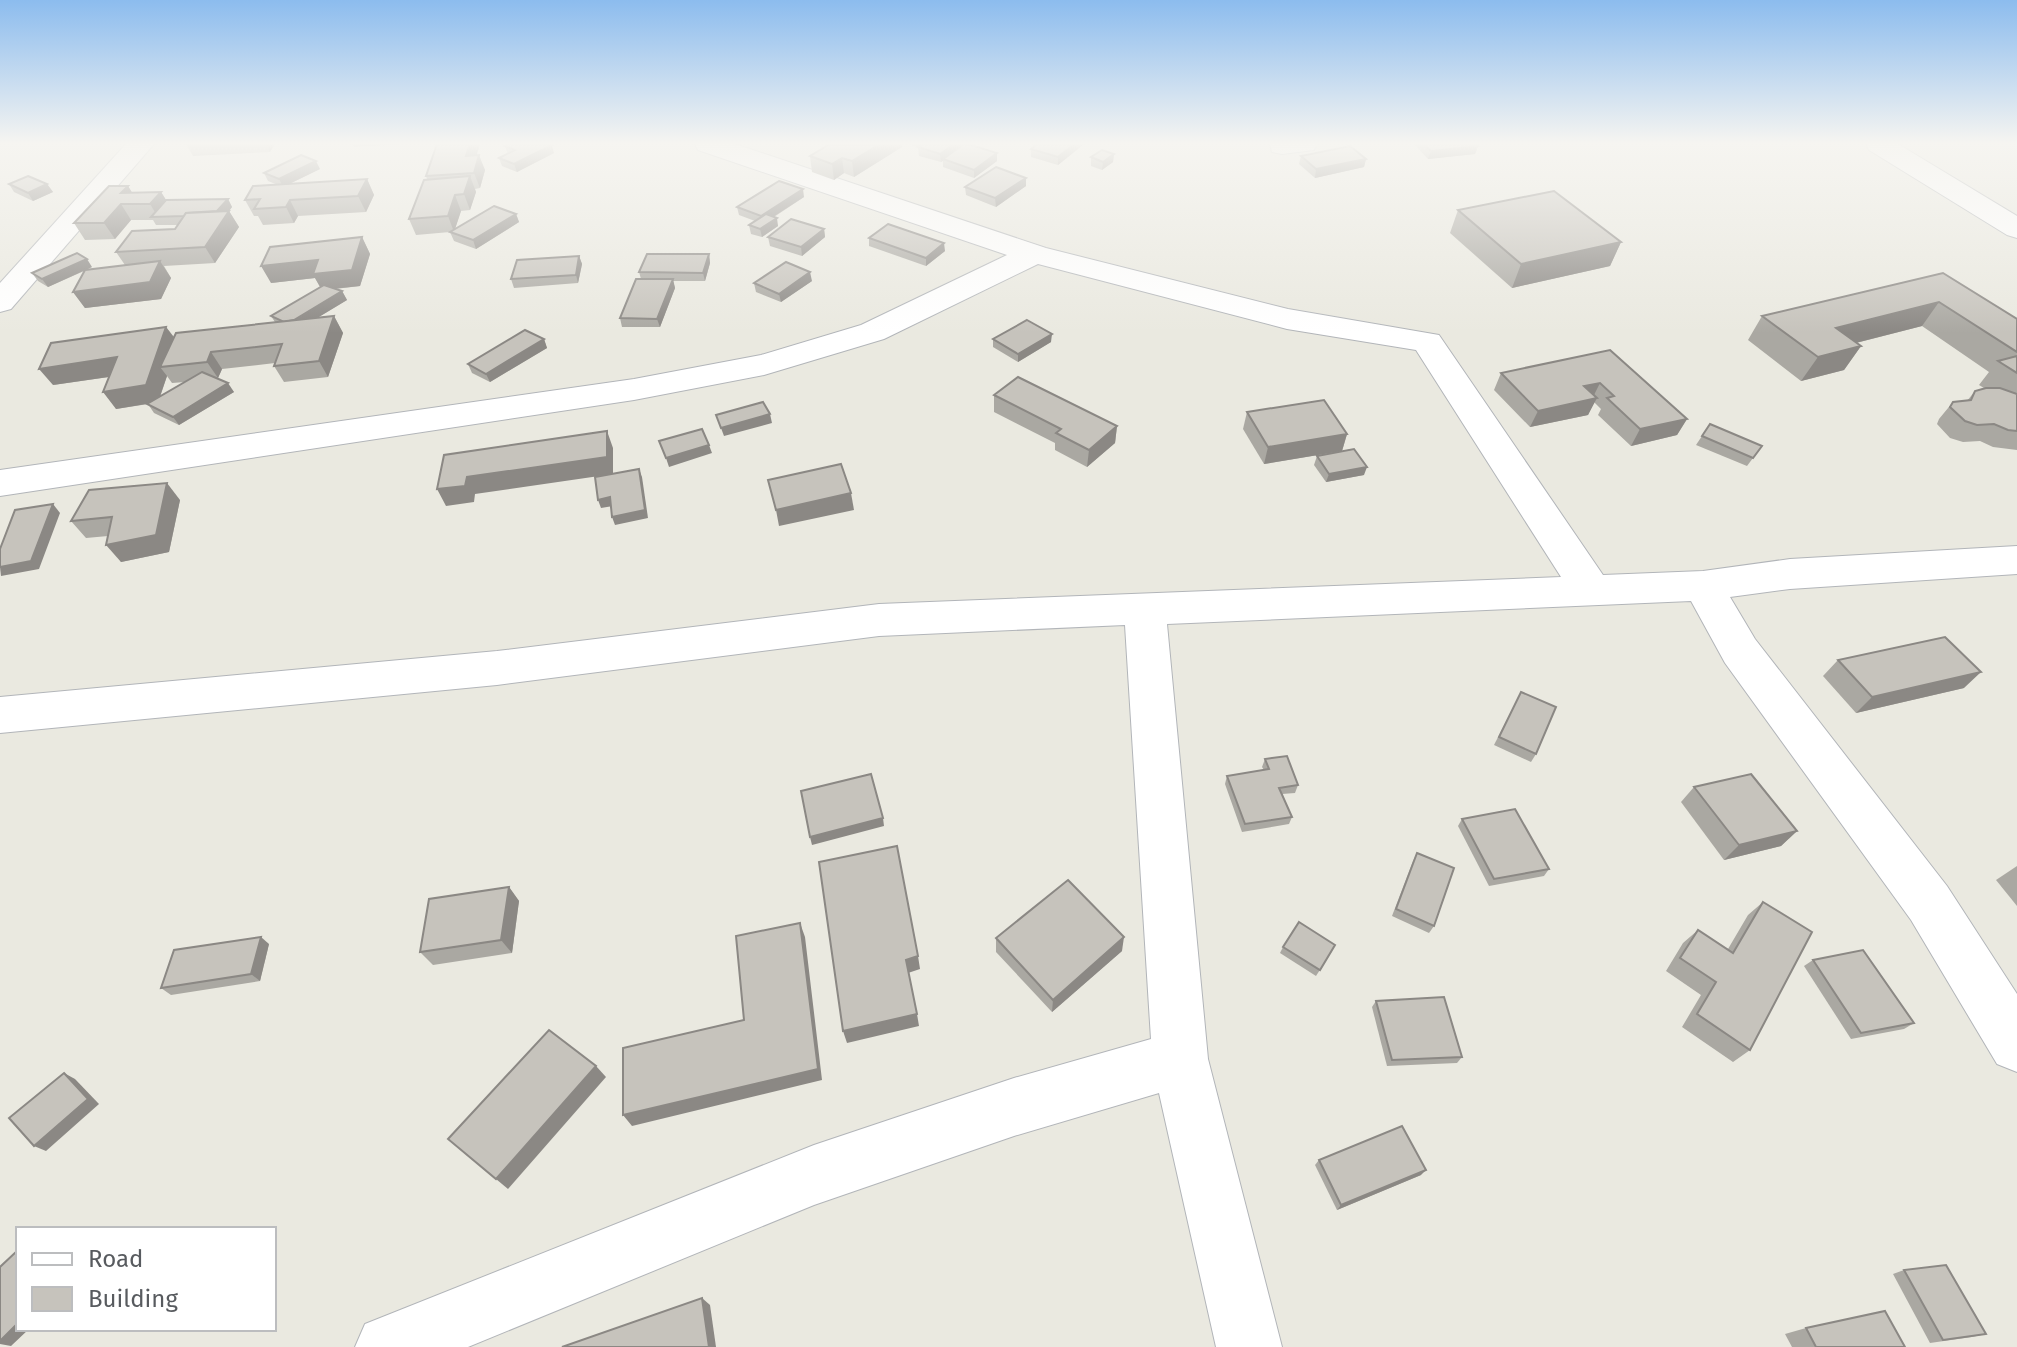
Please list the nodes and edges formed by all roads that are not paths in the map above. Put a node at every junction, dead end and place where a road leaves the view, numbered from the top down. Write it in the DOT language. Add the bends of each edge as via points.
graph roads {
  1 [pos="85,207"];
  2 [pos="895,207"];
  3 [pos="1981,207"];
  4 [pos="2017,229"];
  5 [pos="1035,254"];
  6 [pos="0,302"];
  7 [pos="0,483"];
  8 [pos="2017,560"];
  9 [pos="1703,586"];
  10 [pos="1591,590"];
  11 [pos="1145,609"];
  12 [pos="0,715"];
  13 [pos="2017,1044"];
  14 [pos="1180,1059"];
  15 [pos="396,1345"];
  16 [pos="1249,1347"];
  1 -- 6 [label="street"];
  2 -- 5 [label="street"];
  3 -- 4 [label="street"];
  5 -- 7 [label="street" via="889,325 772,364 185,459"];
  5 -- 10 [label="street" via="1287,319 1427,342"];
  8 -- 9 [label="street" via="1790,574"];
  9 -- 10 [label="street"];
  9 -- 13 [label="street" via="1740,651 1929,903"];
  10 -- 11 [label="street"];
  11 -- 12 [label="street" via="879,620 497,668"];
  11 -- 14 [label="street"];
  14 -- 15 [label="street" via="1014,1107 814,1175"];
  14 -- 16 [label="street"];
}
